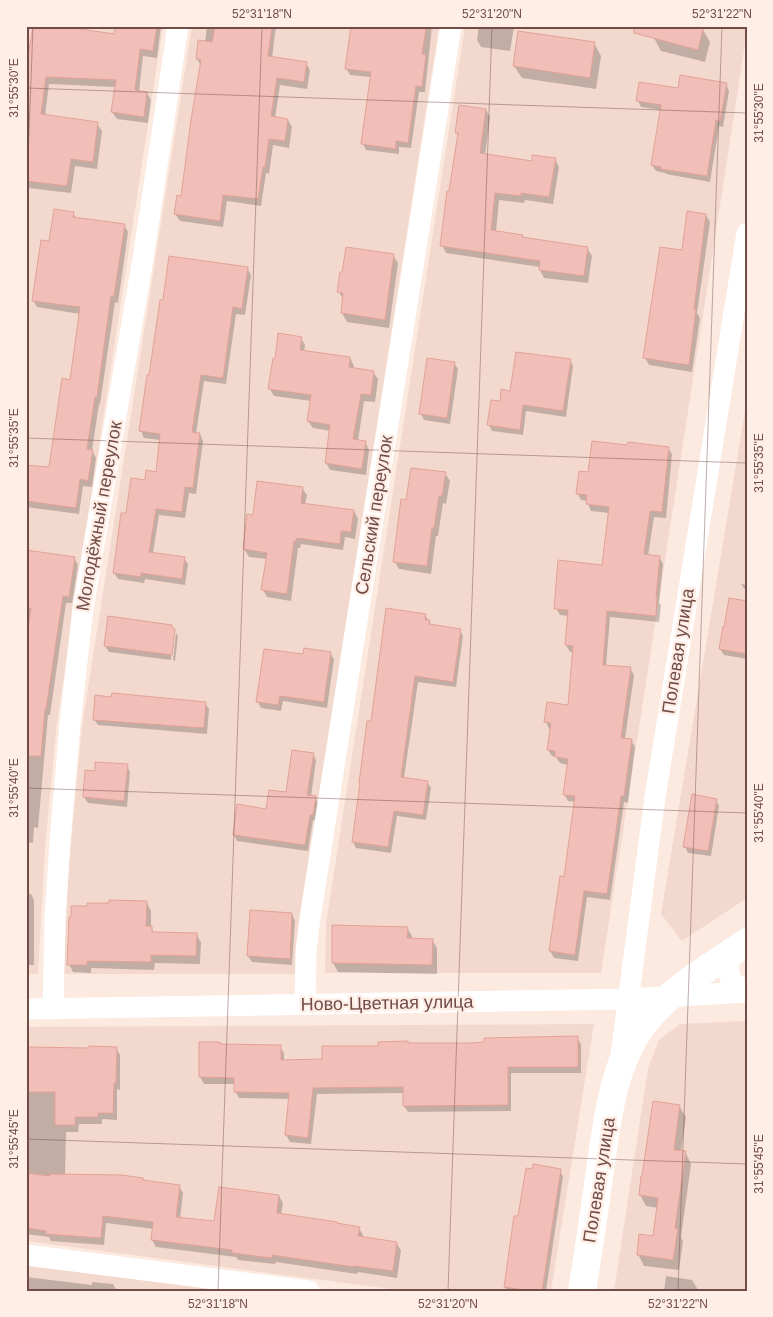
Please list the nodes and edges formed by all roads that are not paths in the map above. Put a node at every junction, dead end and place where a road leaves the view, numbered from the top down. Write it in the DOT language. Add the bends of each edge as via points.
graph roads {
  1 [pos="178,26"];
  2 [pos="451,26"];
  3 [pos="747,233"];
  4 [pos="741,946"];
  5 [pos="747,991"];
  6 [pos="669,997"];
  7 [pos="628,999"];
  8 [pos="305,1004"];
  9 [pos="26,1009"];
  10 [pos="53,1009"];
  11 [pos="619,1070"];
  12 [pos="26,1255"];
  13 [pos="309,1291"];
  14 [pos="582,1291"];
  1 -- 10 [label="street, Молодёжный переулок" via="143,259 83,608 60,842"];
  2 -- 8 [label="street, Сельский переулок" via="310,918"];
  3 -- 7 [label="street, Полевая улица" via="655,797"];
  4 -- 5 [label="street" via="730,958 729,973 736,986"];
  4 -- 6 [label="main road, Полевая улица"];
  5 -- 6 [label="street, Ново-Цветная улица"];
  6 -- 7 [label="street, Ново-Цветная улица"];
  6 -- 11 [label="main road, Полевая улица" via="643,1024"];
  7 -- 8 [label="street, Ново-Цветная улица"];
  7 -- 11 [label="street, Полевая улица"];
  8 -- 10 [label="street, Ново-Цветная улица"];
  9 -- 10 [label="street, Ново-Цветная улица"];
  11 -- 14 [label="main road, Полевая улица"];
  12 -- 13 [label="street"];
}
